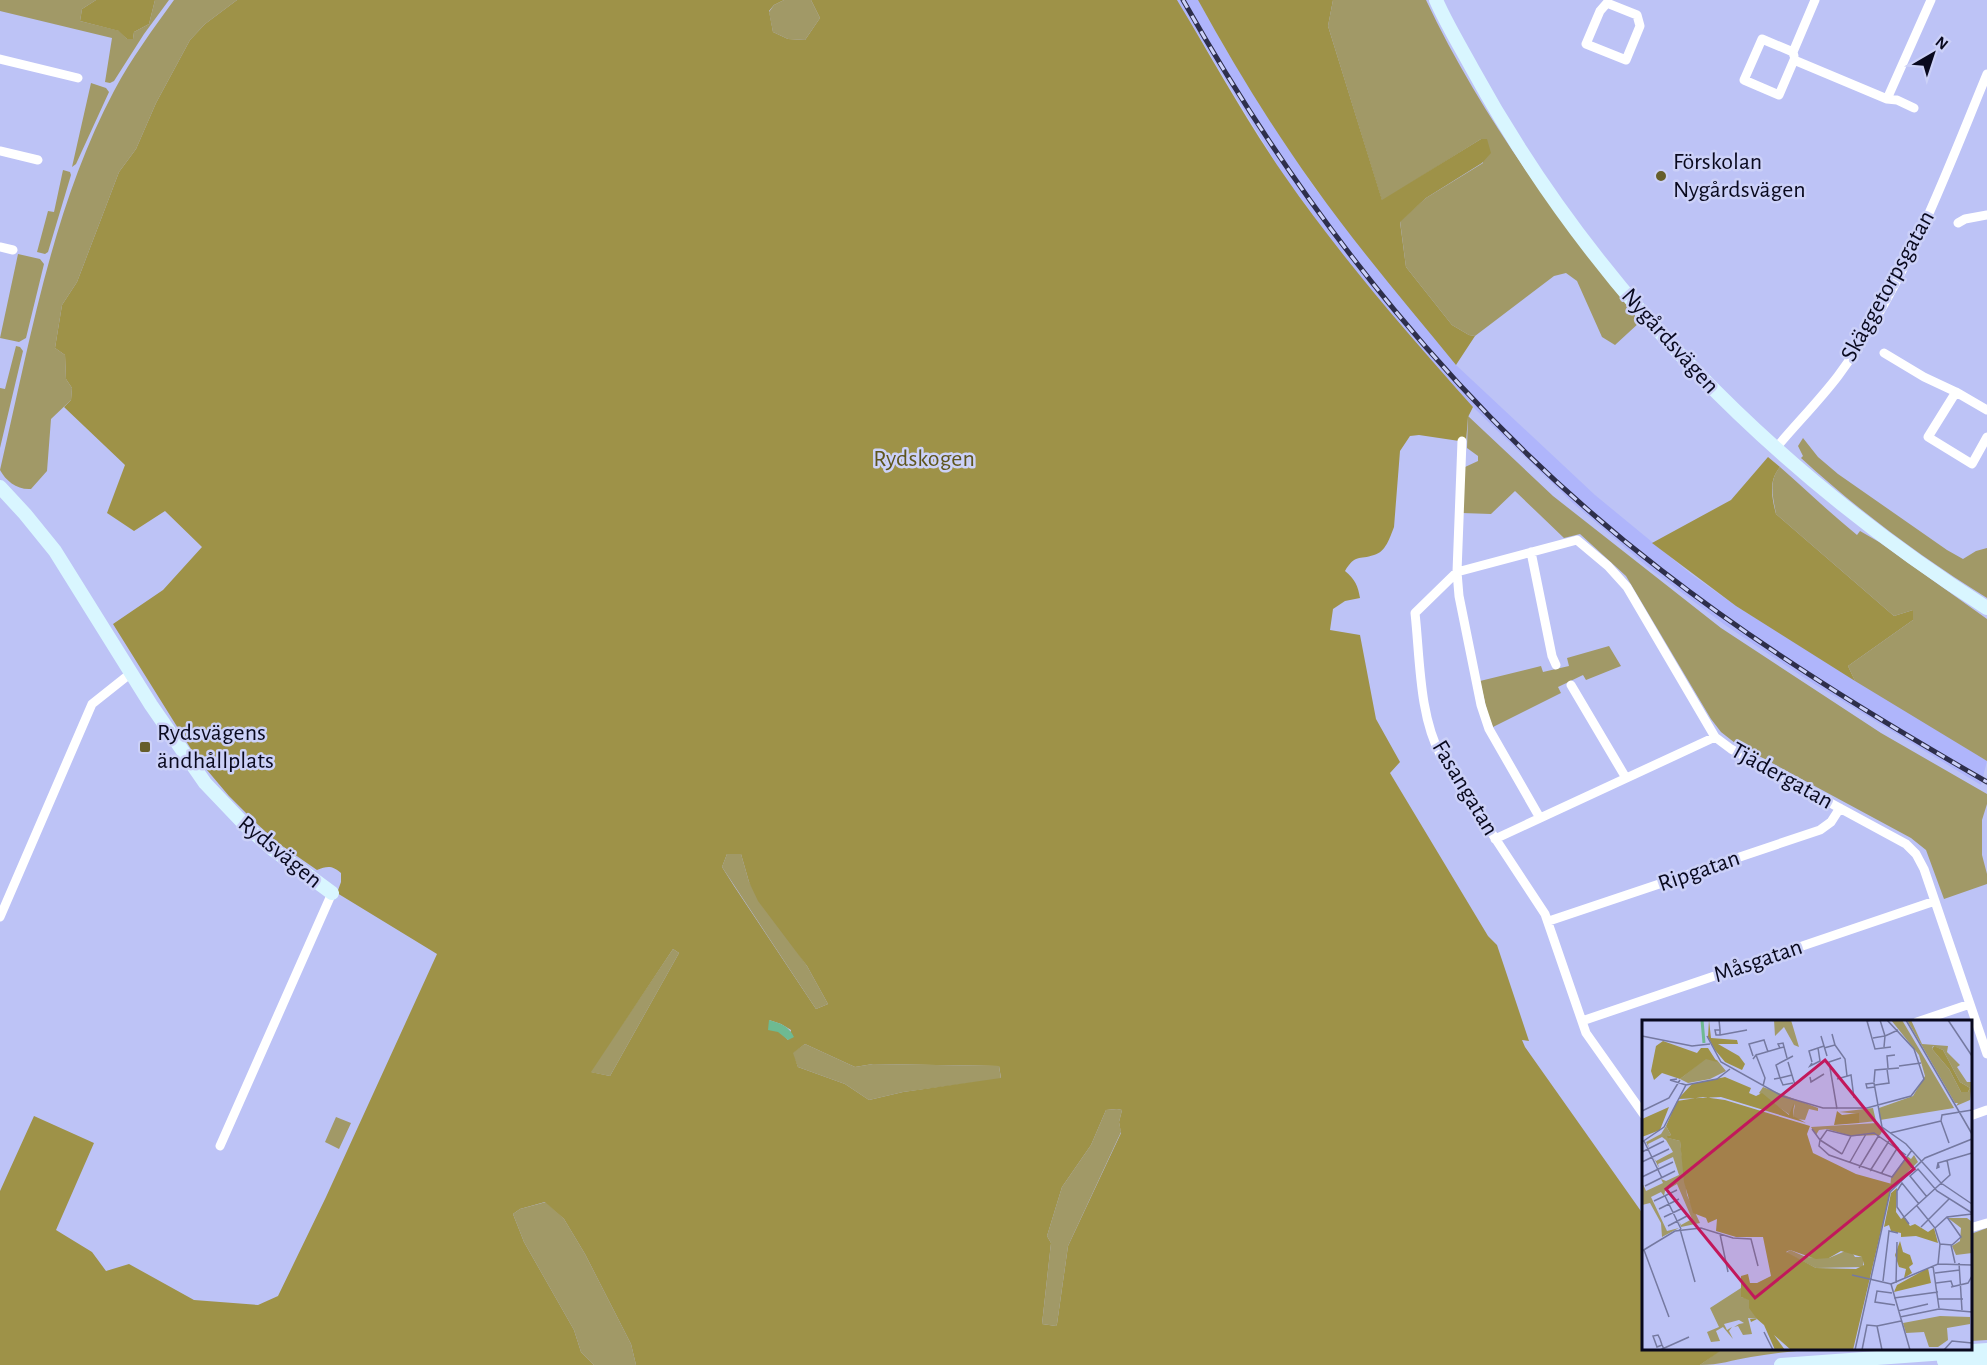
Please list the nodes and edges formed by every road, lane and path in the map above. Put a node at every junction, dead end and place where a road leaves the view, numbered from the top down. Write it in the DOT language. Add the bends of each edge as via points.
graph roads {
  1 [pos="1436,0"];
  2 [pos="1815,0"];
  3 [pos="1931,0"];
  4 [pos="1608,1"];
  5 [pos="1794,56"];
  6 [pos="0,59"];
  7 [pos="1987,74"];
  8 [pos="78,78"];
  9 [pos="1887,99"];
  10 [pos="1914,108"];
  11 [pos="0,151"];
  12 [pos="38,160"];
  13 [pos="1987,214"];
  14 [pos="1958,223"];
  15 [pos="0,247"];
  16 [pos="13,250"];
  17 [pos="1884,353"];
  18 [pos="1956,392"];
  19 [pos="1987,410"];
  20 [pos="1987,437"];
  21 [pos="1462,441"];
  22 [pos="1776,448"];
  23 [pos="0,488"];
  24 [pos="1531,552"];
  25 [pos="1457,572"];
  26 [pos="1987,608"];
  27 [pos="1556,665"];
  28 [pos="131,673"];
  29 [pos="1571,685"];
  30 [pos="1714,737"];
  31 [pos="1626,778"];
  32 [pos="1840,808"];
  33 [pos="1540,818"];
  34 [pos="1496,839"];
  35 [pos="332,893"];
  36 [pos="1935,901"];
  37 [pos="0,917"];
  38 [pos="1549,921"];
  39 [pos="1970,1004"];
  40 [pos="1923,1020"];
  41 [pos="1581,1021"];
  42 [pos="1987,1054"];
  43 [pos="1987,1110"];
  44 [pos="1642,1114"];
  45 [pos="1972,1116"];
  46 [pos="220,1146"];
  47 [pos="1987,1223"];
  48 [pos="1972,1228"];
  49 [pos="1987,1350"];
  50 [pos="1876,1359"];
  51 [pos="1987,1362"];
  52 [pos="1782,1365"];
  1 -- 22 [label="street, Nygårdsvägen" via="1524,157 1571,224 1676,352"];
  2 -- 5 [label="street"];
  3 -- 9 [label="street"];
  4 -- 4 [label="street" via="1637,15 1640,26 1626,60 1586,44"];
  5 -- 5 [label="street" via="1779,95 1744,80 1762,39"];
  5 -- 9 [label="street"];
  6 -- 8 [label="street"];
  7 -- 22 [label="street, Skäggetorpsgatan" via="1931,212 1879,314 1839,375"];
  9 -- 10 [label="street"];
  11 -- 12 [label="street"];
  13 -- 14 [label="street"];
  15 -- 16 [label="street"];
  17 -- 18 [label="street"];
  18 -- 19 [label="street"];
  18 -- 20 [label="street" via="1928,437 1972,464"];
  21 -- 25 [label="street"];
  22 -- 26 [label="street, Nygårdsvägen" via="1863,521"];
  23 -- 28 [label="street, Rydsvägen" via="55,551"];
  24 -- 25 [label="street, Tjädergatan"];
  24 -- 27 [label="street"];
  24 -- 30 [label="street, Tjädergatan" via="1577,540 1608,566 1626,587"];
  25 -- 33 [label="street" via="1489,729"];
  25 -- 34 [label="street, Fasangatan" via="1415,613 1426,711 1441,756"];
  28 -- 35 [label="street, Rydsvägen" via="188,761 223,804 271,848"];
  28 -- 37 [label="street" via="92,704"];
  29 -- 31 [label="street"];
  30 -- 31 [label="street"];
  30 -- 32 [label="street, Tjädergatan"];
  31 -- 33 [label="street"];
  32 -- 36 [label="street, Tjädergatan" via="1911,849 1920,861"];
  32 -- 38 [label="street, Ripgatan" via="1820,830"];
  33 -- 34 [label="street"];
  34 -- 38 [label="street, Fasangatan"];
  35 -- 46 [label="street, Rydsvägen"];
  36 -- 39 [label="street, Tjädergatan"];
  36 -- 41 [label="street, Måsgatan"];
  38 -- 41 [label="street, Fasangatan"];
  39 -- 40 [label="street"];
  39 -- 42 [label="street, Tjädergatan"];
  41 -- 44 [label="street, Fasangatan"];
  43 -- 45 [label="street"];
  47 -- 48 [label="street"];
  49 -- 50 [label="street"];
  50 -- 51 [label="street"];
  50 -- 52 [label="street"];
}
